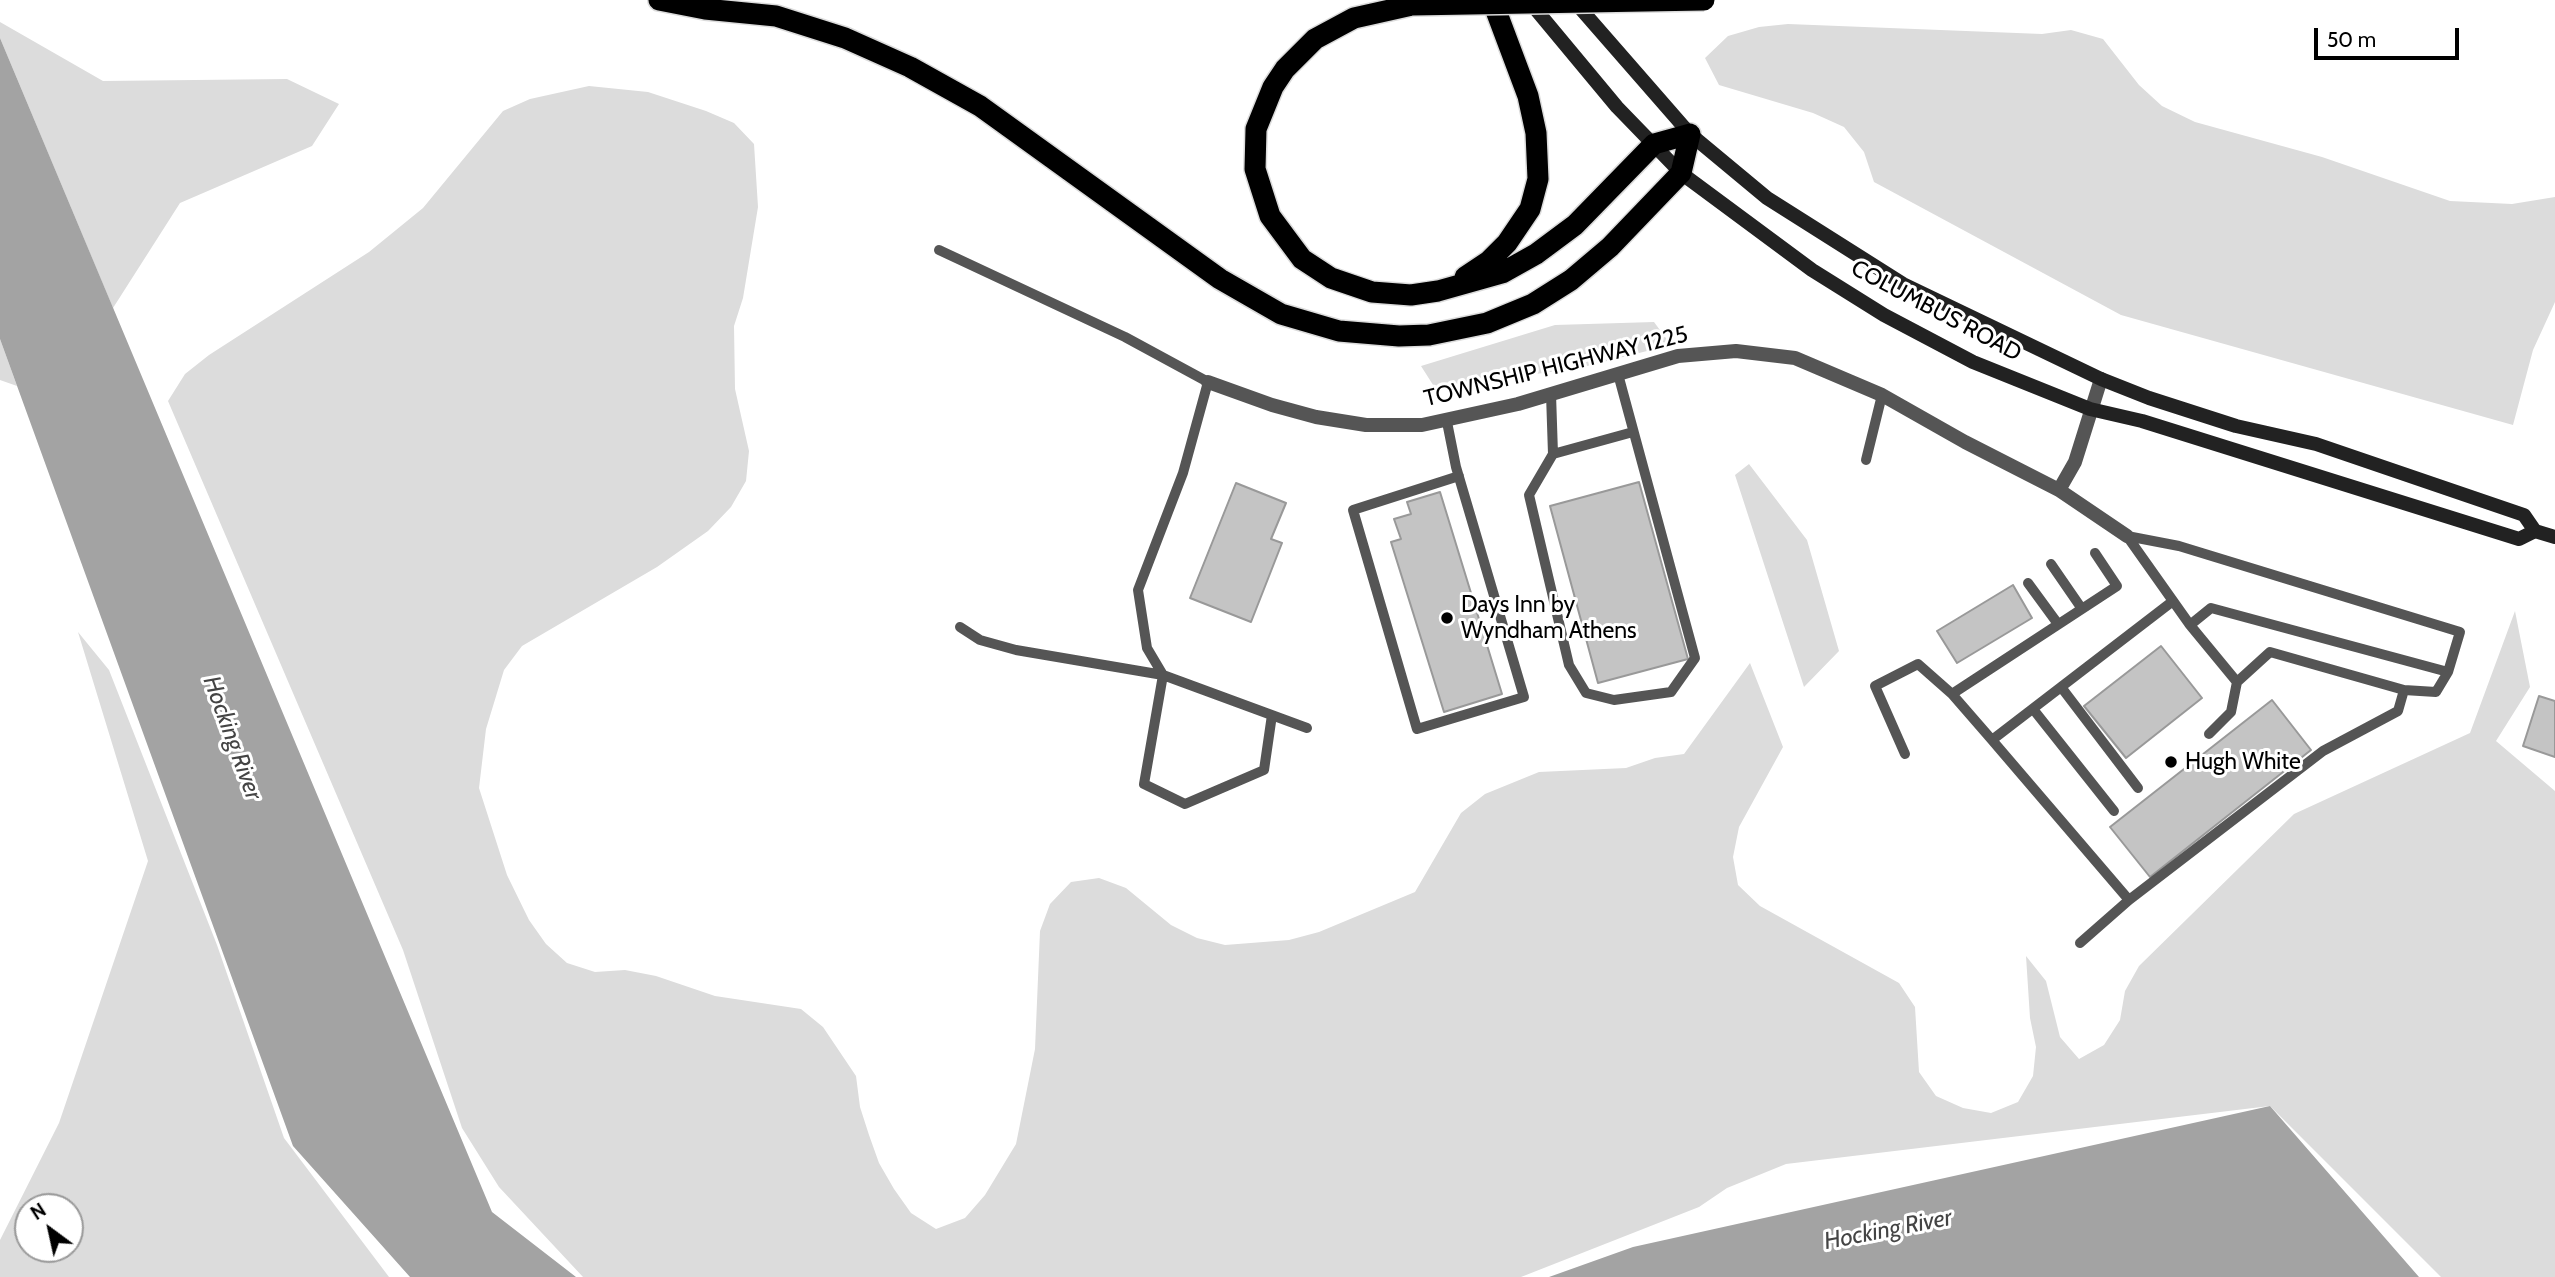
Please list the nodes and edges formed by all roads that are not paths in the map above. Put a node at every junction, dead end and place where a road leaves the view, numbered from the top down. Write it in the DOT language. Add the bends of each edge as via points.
graph roads {
  1 [pos="659,0"];
  2 [pos="1492,0"];
  3 [pos="1528,0"];
  4 [pos="1573,0"];
  5 [pos="1704,0"];
  6 [pos="1689,134"];
  7 [pos="1654,144"];
  8 [pos="1681,173"];
  9 [pos="939,250"];
  10 [pos="1438,291"];
  11 [pos="1618,374"];
  12 [pos="2101,379"];
  13 [pos="1208,382"];
  14 [pos="1551,394"];
  15 [pos="1882,395"];
  16 [pos="2090,409"];
  17 [pos="1447,422"];
  18 [pos="1633,432"];
  19 [pos="1553,454"];
  20 [pos="1866,460"];
  21 [pos="1459,476"];
  22 [pos="2059,490"];
  23 [pos="2535,531"];
  24 [pos="2127,536"];
  25 [pos="2555,537"];
  26 [pos="2095,553"];
  27 [pos="2050,564"];
  28 [pos="2028,583"];
  29 [pos="2173,601"];
  30 [pos="2082,608"];
  31 [pos="2058,624"];
  32 [pos="2190,625"];
  33 [pos="960,627"];
  34 [pos="2448,672"];
  35 [pos="1163,675"];
  36 [pos="2237,682"];
  37 [pos="2061,687"];
  38 [pos="2404,690"];
  39 [pos="1952,694"];
  40 [pos="2033,709"];
  41 [pos="1272,715"];
  42 [pos="1307,728"];
  43 [pos="2210,734"];
  44 [pos="1993,740"];
  45 [pos="1905,754"];
  46 [pos="2138,788"];
  47 [pos="2114,811"];
  48 [pos="2129,900"];
  49 [pos="2080,943"];
  1 -- 8 [label="highway" via="776,16 845,38 910,66 980,106 1220,279 1281,313 1362,335 1429,335 1487,323 1533,304 1591,264"];
  2 -- 10 [label="highway" via="1528,96 1536,133 1538,179 1530,209 1507,243 1489,261"];
  3 -- 7 [label="main road, COLUMBUS ROAD"];
  4 -- 6 [label="main road, COLUMBUS ROAD"];
  5 -- 10 [label="highway, bridge" via="1412,5 1354,18 1332,28 1300,53 1273,87 1256,129 1255,169 1270,216 1291,246 1331,278 1372,292"];
  6 -- 7 [label="highway"];
  6 -- 8 [label="highway"];
  6 -- 12 [label="main road, COLUMBUS ROAD" via="1767,198 1903,284"];
  7 -- 8 [label="main road, COLUMBUS ROAD"];
  7 -- 10 [label="highway" via="1575,225 1546,248 1502,272"];
  8 -- 16 [label="main road, COLUMBUS ROAD" via="1792,256 1884,315 1973,362"];
  9 -- 13 [label="lane" via="1125,337"];
  11 -- 14 [label="street, TOWNSHIP HIGHWAY 1225"];
  11 -- 15 [label="street, TOWNSHIP HIGHWAY 1225" via="1678,356 1736,351 1794,358"];
  11 -- 18 [label="lane"];
  12 -- 16 [label="street"];
  12 -- 23 [label="main road, COLUMBUS ROAD" via="2236,426 2316,444 2524,514"];
  13 -- 17 [label="street, TOWNSHIP HIGHWAY 1225" via="1316,417 1366,425"];
  13 -- 35 [label="lane" via="1183,473 1138,590 1147,648"];
  14 -- 17 [label="street, TOWNSHIP HIGHWAY 1225"];
  14 -- 19 [label="lane"];
  15 -- 20 [label="lane"];
  15 -- 22 [label="street, TOWNSHIP HIGHWAY 1225"];
  16 -- 22 [label="street" via="2075,462"];
  16 -- 23 [label="main road, COLUMBUS ROAD" via="2142,421 2519,539"];
  17 -- 21 [label="lane"];
  18 -- 19 [label="lane"];
  18 -- 19 [label="lane" via="1695,658 1671,692 1614,700 1595,695 1586,692 1569,665 1529,495"];
  21 -- 21 [label="lane" via="1524,697 1417,729 1353,510"];
  22 -- 24 [label="street, TOWNSHIP HIGHWAY 1225"];
  23 -- 25 [label="main road, COLUMBUS ROAD"];
  24 -- 29 [label="lane"];
  24 -- 34 [label="lane" via="2179,546 2460,632"];
  26 -- 30 [label="lane" via="2117,586"];
  27 -- 30 [label="lane"];
  28 -- 31 [label="lane"];
  29 -- 32 [label="lane"];
  29 -- 37 [label="lane"];
  30 -- 31 [label="lane"];
  31 -- 39 [label="lane"];
  32 -- 34 [label="lane" via="2211,608"];
  32 -- 36 [label="lane"];
  33 -- 35 [label="lane" via="980,640 1016,650"];
  34 -- 38 [label="lane" via="2436,692"];
  35 -- 41 [label="lane"];
  35 -- 41 [label="lane" via="1144,784 1185,804 1264,769"];
  36 -- 38 [label="lane" via="2270,652"];
  36 -- 43 [label="lane" via="2231,712"];
  37 -- 40 [label="lane"];
  37 -- 46 [label="lane"];
  38 -- 48 [label="lane" via="2398,711 2323,751"];
  39 -- 44 [label="lane"];
  39 -- 45 [label="lane" via="1919,664 1875,686"];
  40 -- 44 [label="lane"];
  40 -- 47 [label="lane"];
  41 -- 42 [label="lane"];
  44 -- 48 [label="lane"];
  48 -- 49 [label="lane"];
}
